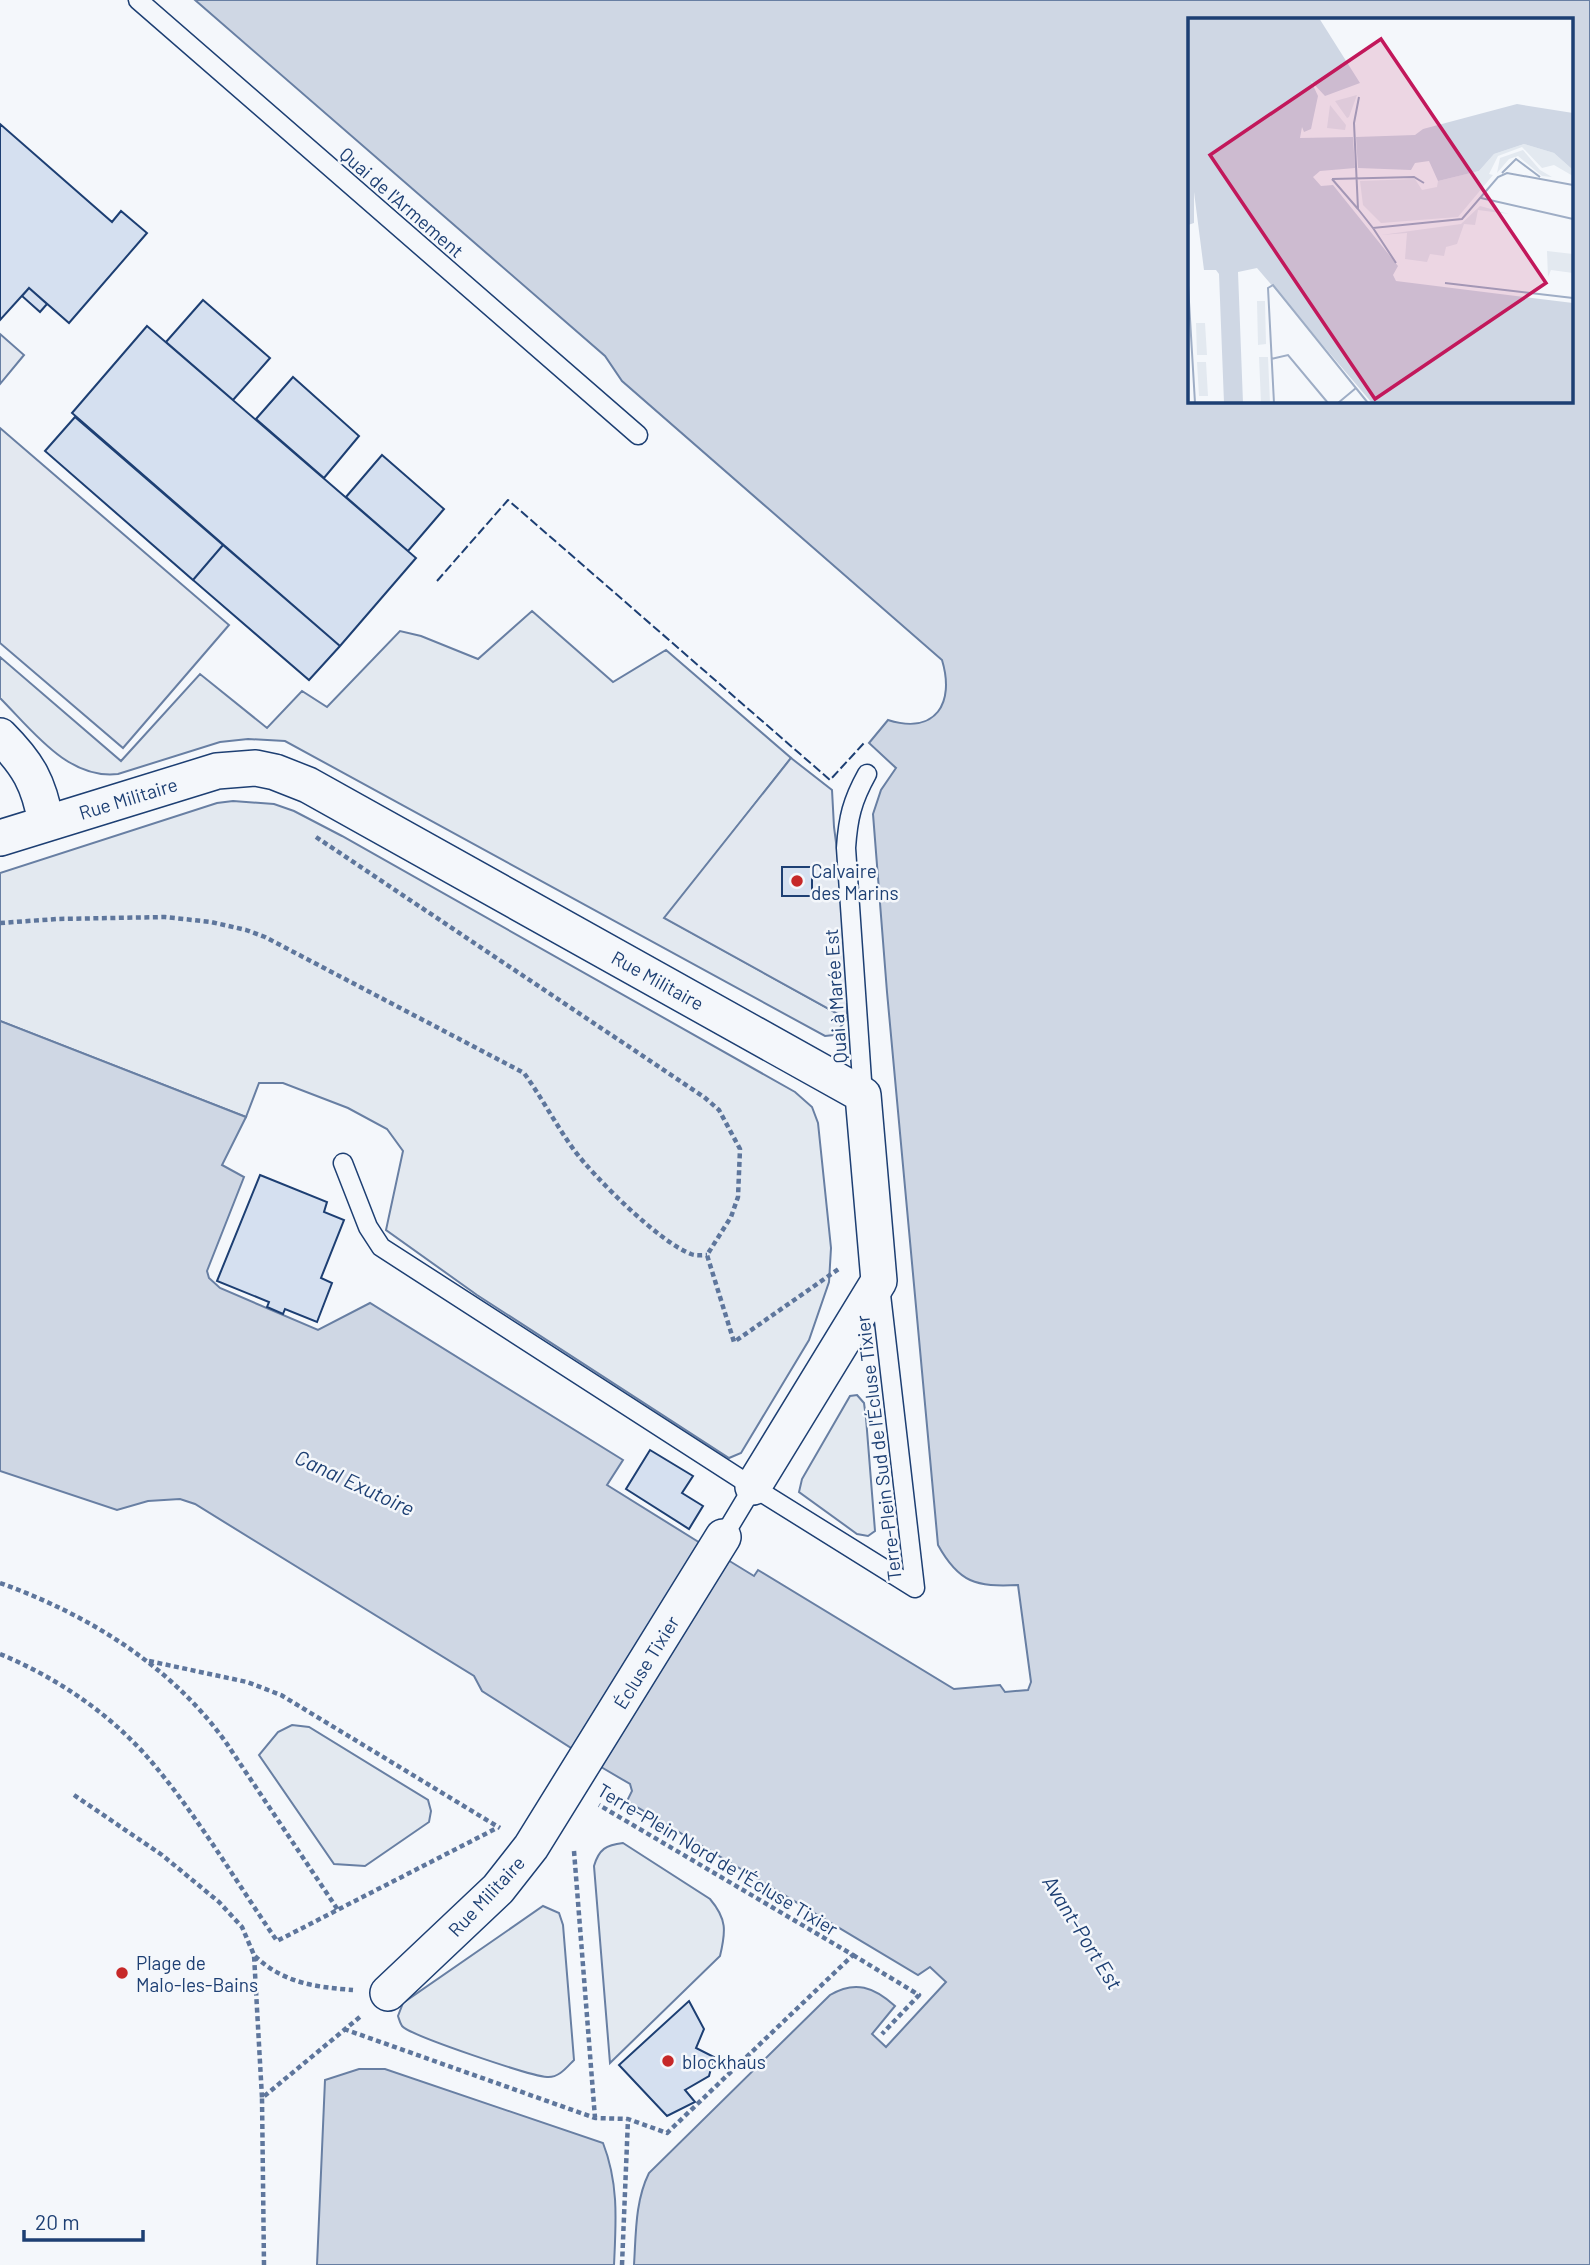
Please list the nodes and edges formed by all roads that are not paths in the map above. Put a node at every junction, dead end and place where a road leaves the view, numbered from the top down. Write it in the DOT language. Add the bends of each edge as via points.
graph roads {
  1 [pos="138,0"];
  2 [pos="638,435"];
  3 [pos="0,736"];
  4 [pos="867,774"];
  5 [pos="46,823"];
  6 [pos="0,838"];
  7 [pos="863,1094"];
  8 [pos="343,1163"];
  9 [pos="879,1281"];
  10 [pos="753,1488"];
  11 [pos="723,1537"];
  12 [pos="569,1787"];
  13 [pos="388,1993"];
  1 -- 2 [label="lane, Quai de l'Armement"];
  3 -- 5 [label="street" via="19,754 38,786"];
  4 -- 7 [label="lane, Quai à Marée Est" via="852,806 846,848"];
  5 -- 6 [label="street, Rue Militaire"];
  5 -- 7 [label="street, Rue Militaire" via="217,771 257,768 275,772 308,785"];
  7 -- 9 [label="street"];
  8 -- 10 [label="lane" via="368,1227 381,1247"];
  9 -- 10 [label="street"];
  9 -- 10 [label="lane, Terre-Plein Sud de l'Écluse Tixier" via="915,1588"];
  10 -- 11 [label="lane"];
  11 -- 12 [label="street, Écluse Tixier"];
  12 -- 13 [label="street, Rue Militaire" via="498,1889"];
}
